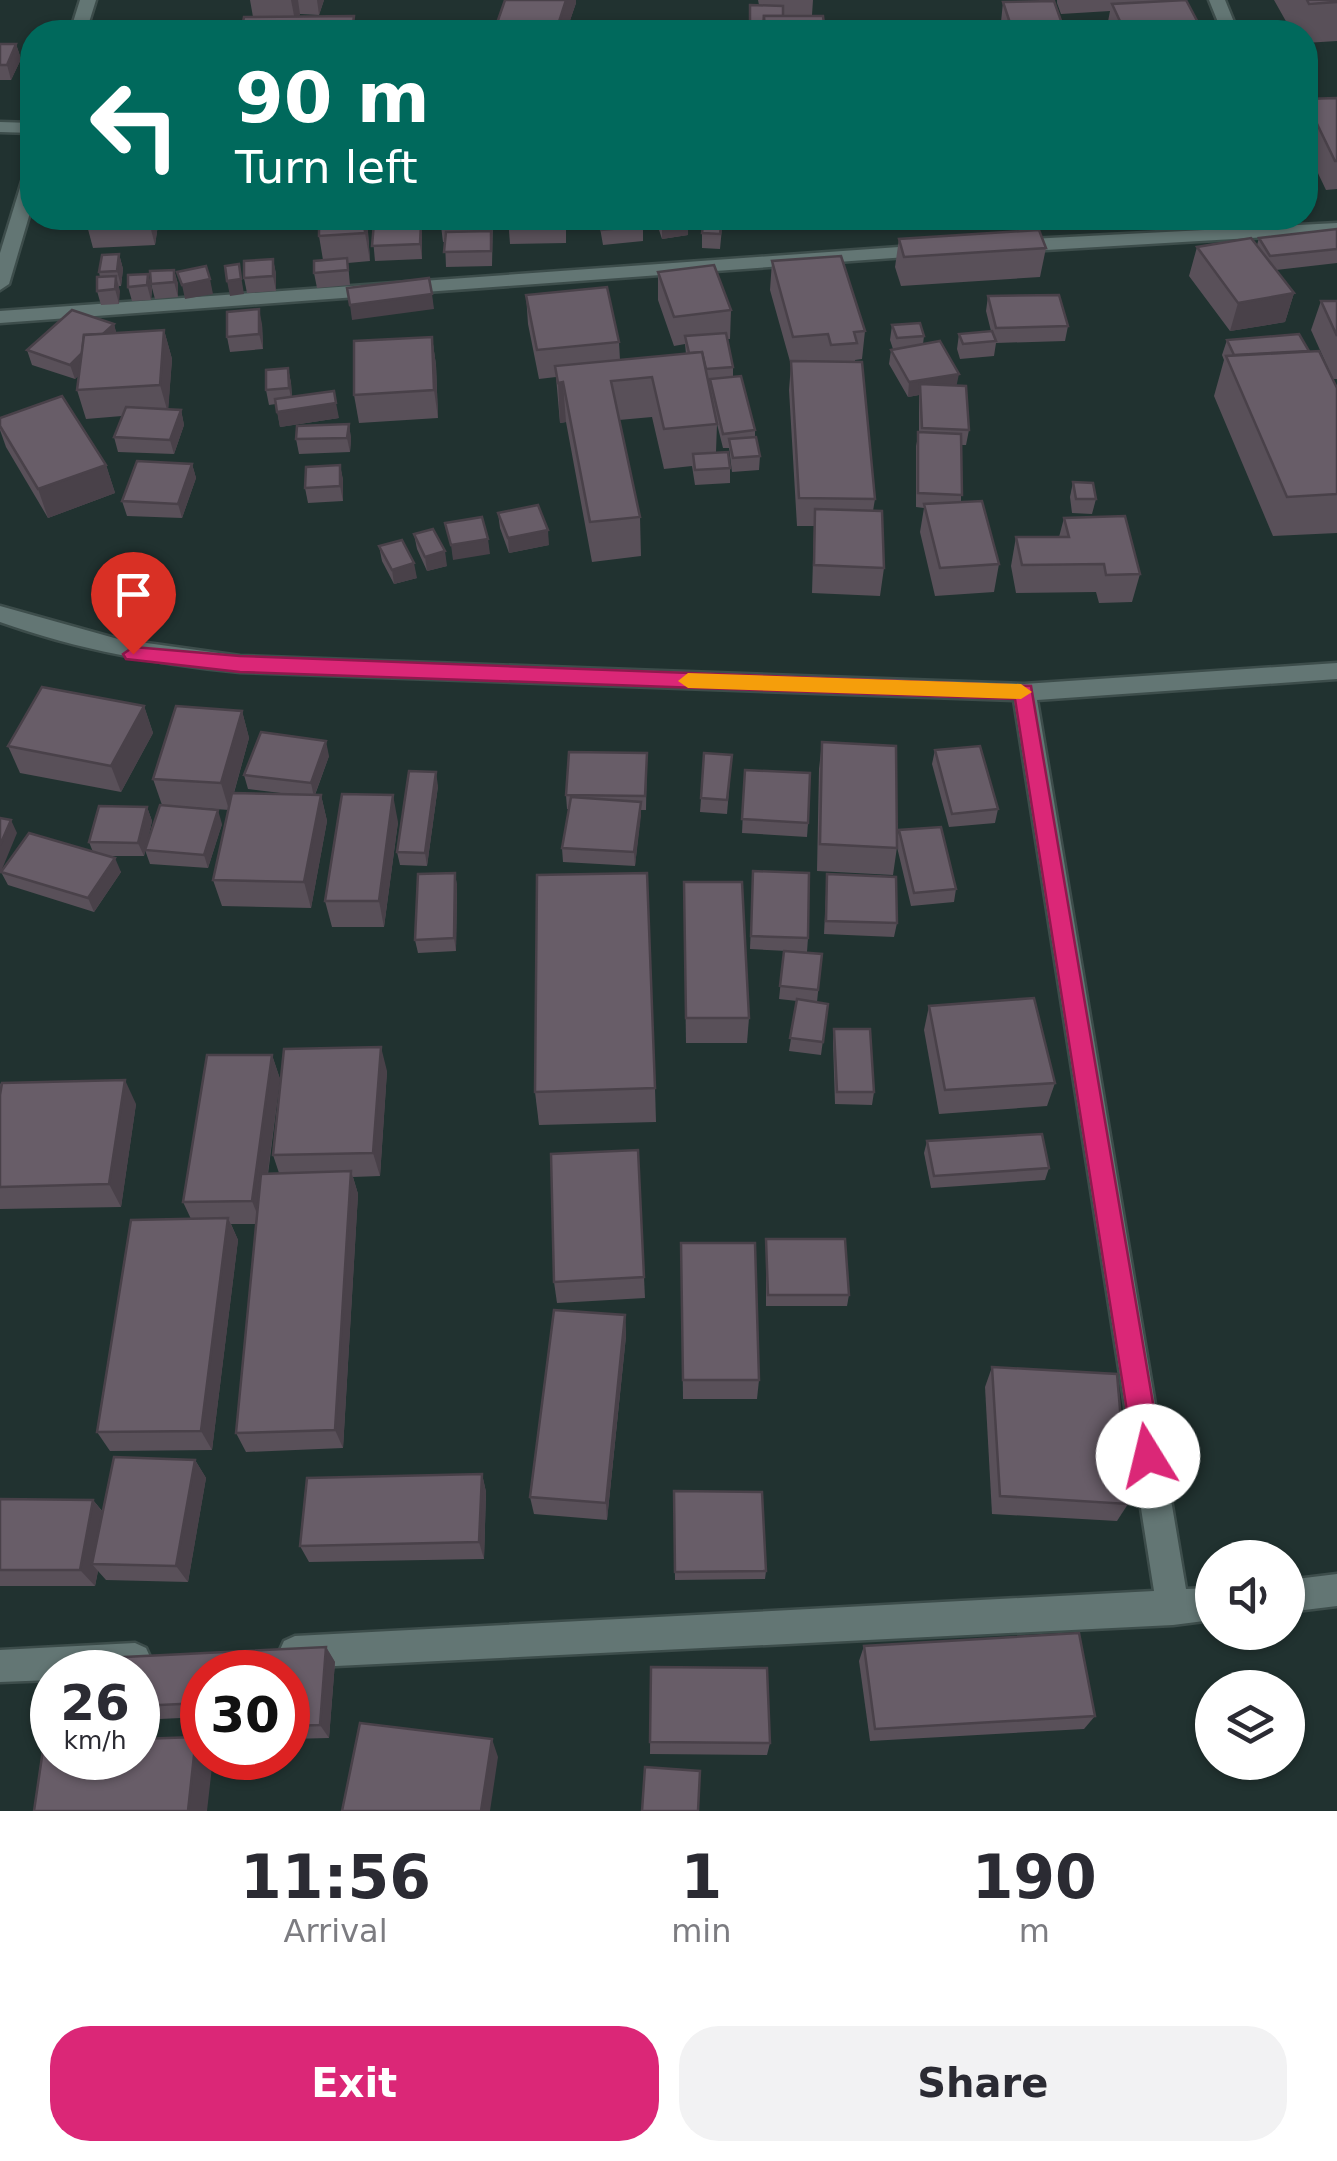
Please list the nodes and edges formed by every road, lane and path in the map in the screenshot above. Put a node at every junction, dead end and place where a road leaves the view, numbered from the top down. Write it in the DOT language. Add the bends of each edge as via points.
graph roads {
  1 [pos="20,218"];
  2 [pos="1209,230"];
  3 [pos="998,247"];
  4 [pos="939,250"];
  5 [pos="0,284"];
  6 [pos="0,317"];
  7 [pos="0,614"];
  8 [pos="1337,671"];
  9 [pos="1024,692"];
  10 [pos="1337,1590"];
  11 [pos="1305,1594"];
  12 [pos="1195,1606"];
  13 [pos="1173,1609"];
  14 [pos="310,1651"];
  15 [pos="30,1664"];
  16 [pos="0,1666"];
  1 -- 5 [label="street"];
  2 -- 3 [label="street"];
  4 -- 6 [label="street"];
  7 -- 9 [label="street" via="133,654 240,664"];
  8 -- 9 [label="street"];
  9 -- 13 [label="street"];
  10 -- 11 [label="street"];
  12 -- 13 [label="street"];
  13 -- 14 [label="street"];
  15 -- 16 [label="street"];
}
